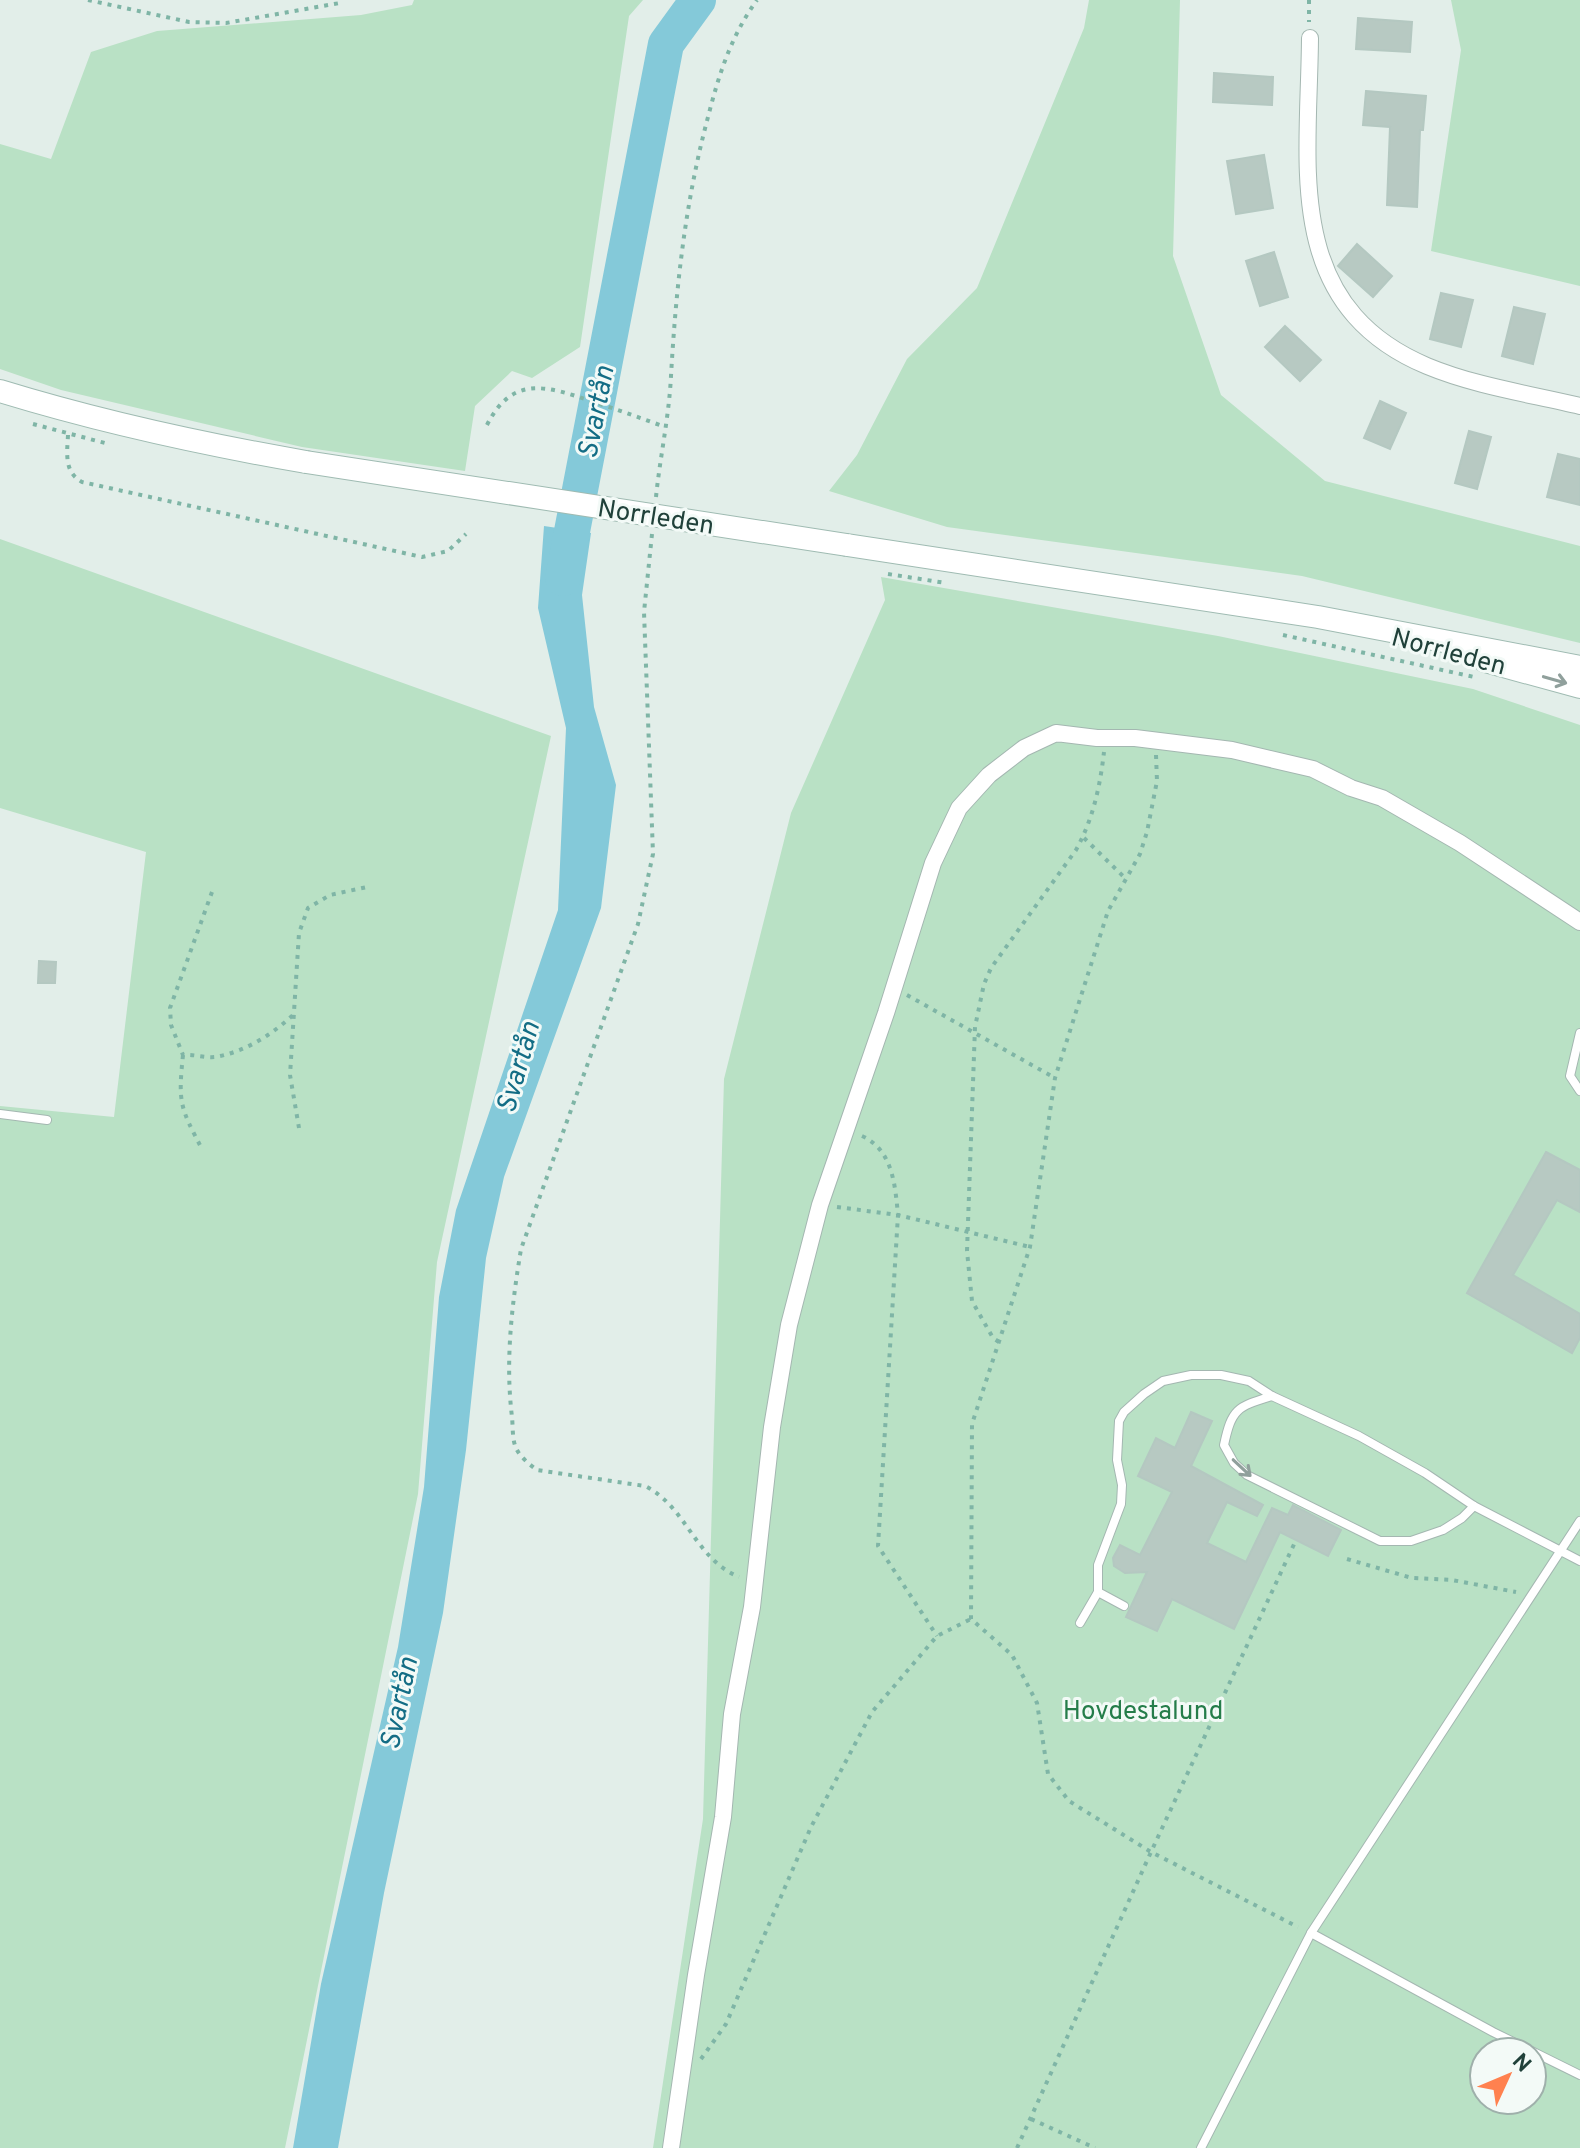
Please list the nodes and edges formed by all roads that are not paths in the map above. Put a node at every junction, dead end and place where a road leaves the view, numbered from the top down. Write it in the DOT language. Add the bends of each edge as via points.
graph roads {
  1 [pos="1310,38"];
  2 [pos="0,391"];
  3 [pos="1580,406"];
  4 [pos="1318,617"];
  5 [pos="1580,667"];
  6 [pos="1580,687"];
  7 [pos="1580,922"];
  8 [pos="1580,1033"];
  9 [pos="1580,1091"];
  10 [pos="0,1114"];
  11 [pos="47,1120"];
  12 [pos="1272,1396"];
  13 [pos="1474,1506"];
  14 [pos="1580,1521"];
  15 [pos="1561,1550"];
  16 [pos="1580,1561"];
  17 [pos="1098,1592"];
  18 [pos="1124,1606"];
  19 [pos="1080,1623"];
  20 [pos="1311,1933"];
  21 [pos="1580,2075"];
  22 [pos="671,2148"];
  23 [pos="1201,2148"];
  1 -- 3 [label="street" via="1310,205 1321,260 1338,296 1375,334 1430,367"];
  2 -- 4 [label="main road, Norrleden, bridge" via="150,432 306,462"];
  4 -- 5 [label="main road, Norrleden"];
  4 -- 6 [label="main road, Norrleden, one-way"];
  7 -- 22 [label="street" via="1382,798 1313,769 1232,750 1056,733 1024,748 989,775 959,808 933,863 820,1205 789,1325 772,1427 756,1585 732,1714 723,1817"];
  8 -- 9 [label="lane" via="1570,1076"];
  10 -- 11 [label="lane"];
  12 -- 13 [label="lane" via="1359,1436"];
  12 -- 13 [label="lane, one-way" via="1247,1404 1230,1419 1224,1445 1247,1475 1380,1541 1411,1541 1443,1530"];
  12 -- 17 [label="lane" via="1249,1381 1191,1375 1163,1381 1124,1412 1117,1460 1121,1504 1098,1565"];
  13 -- 15 [label="lane"];
  14 -- 15 [label="lane"];
  15 -- 16 [label="lane"];
  15 -- 20 [label="lane"];
  17 -- 18 [label="lane"];
  17 -- 19 [label="lane"];
  20 -- 21 [label="lane"];
  20 -- 23 [label="lane"];
}
